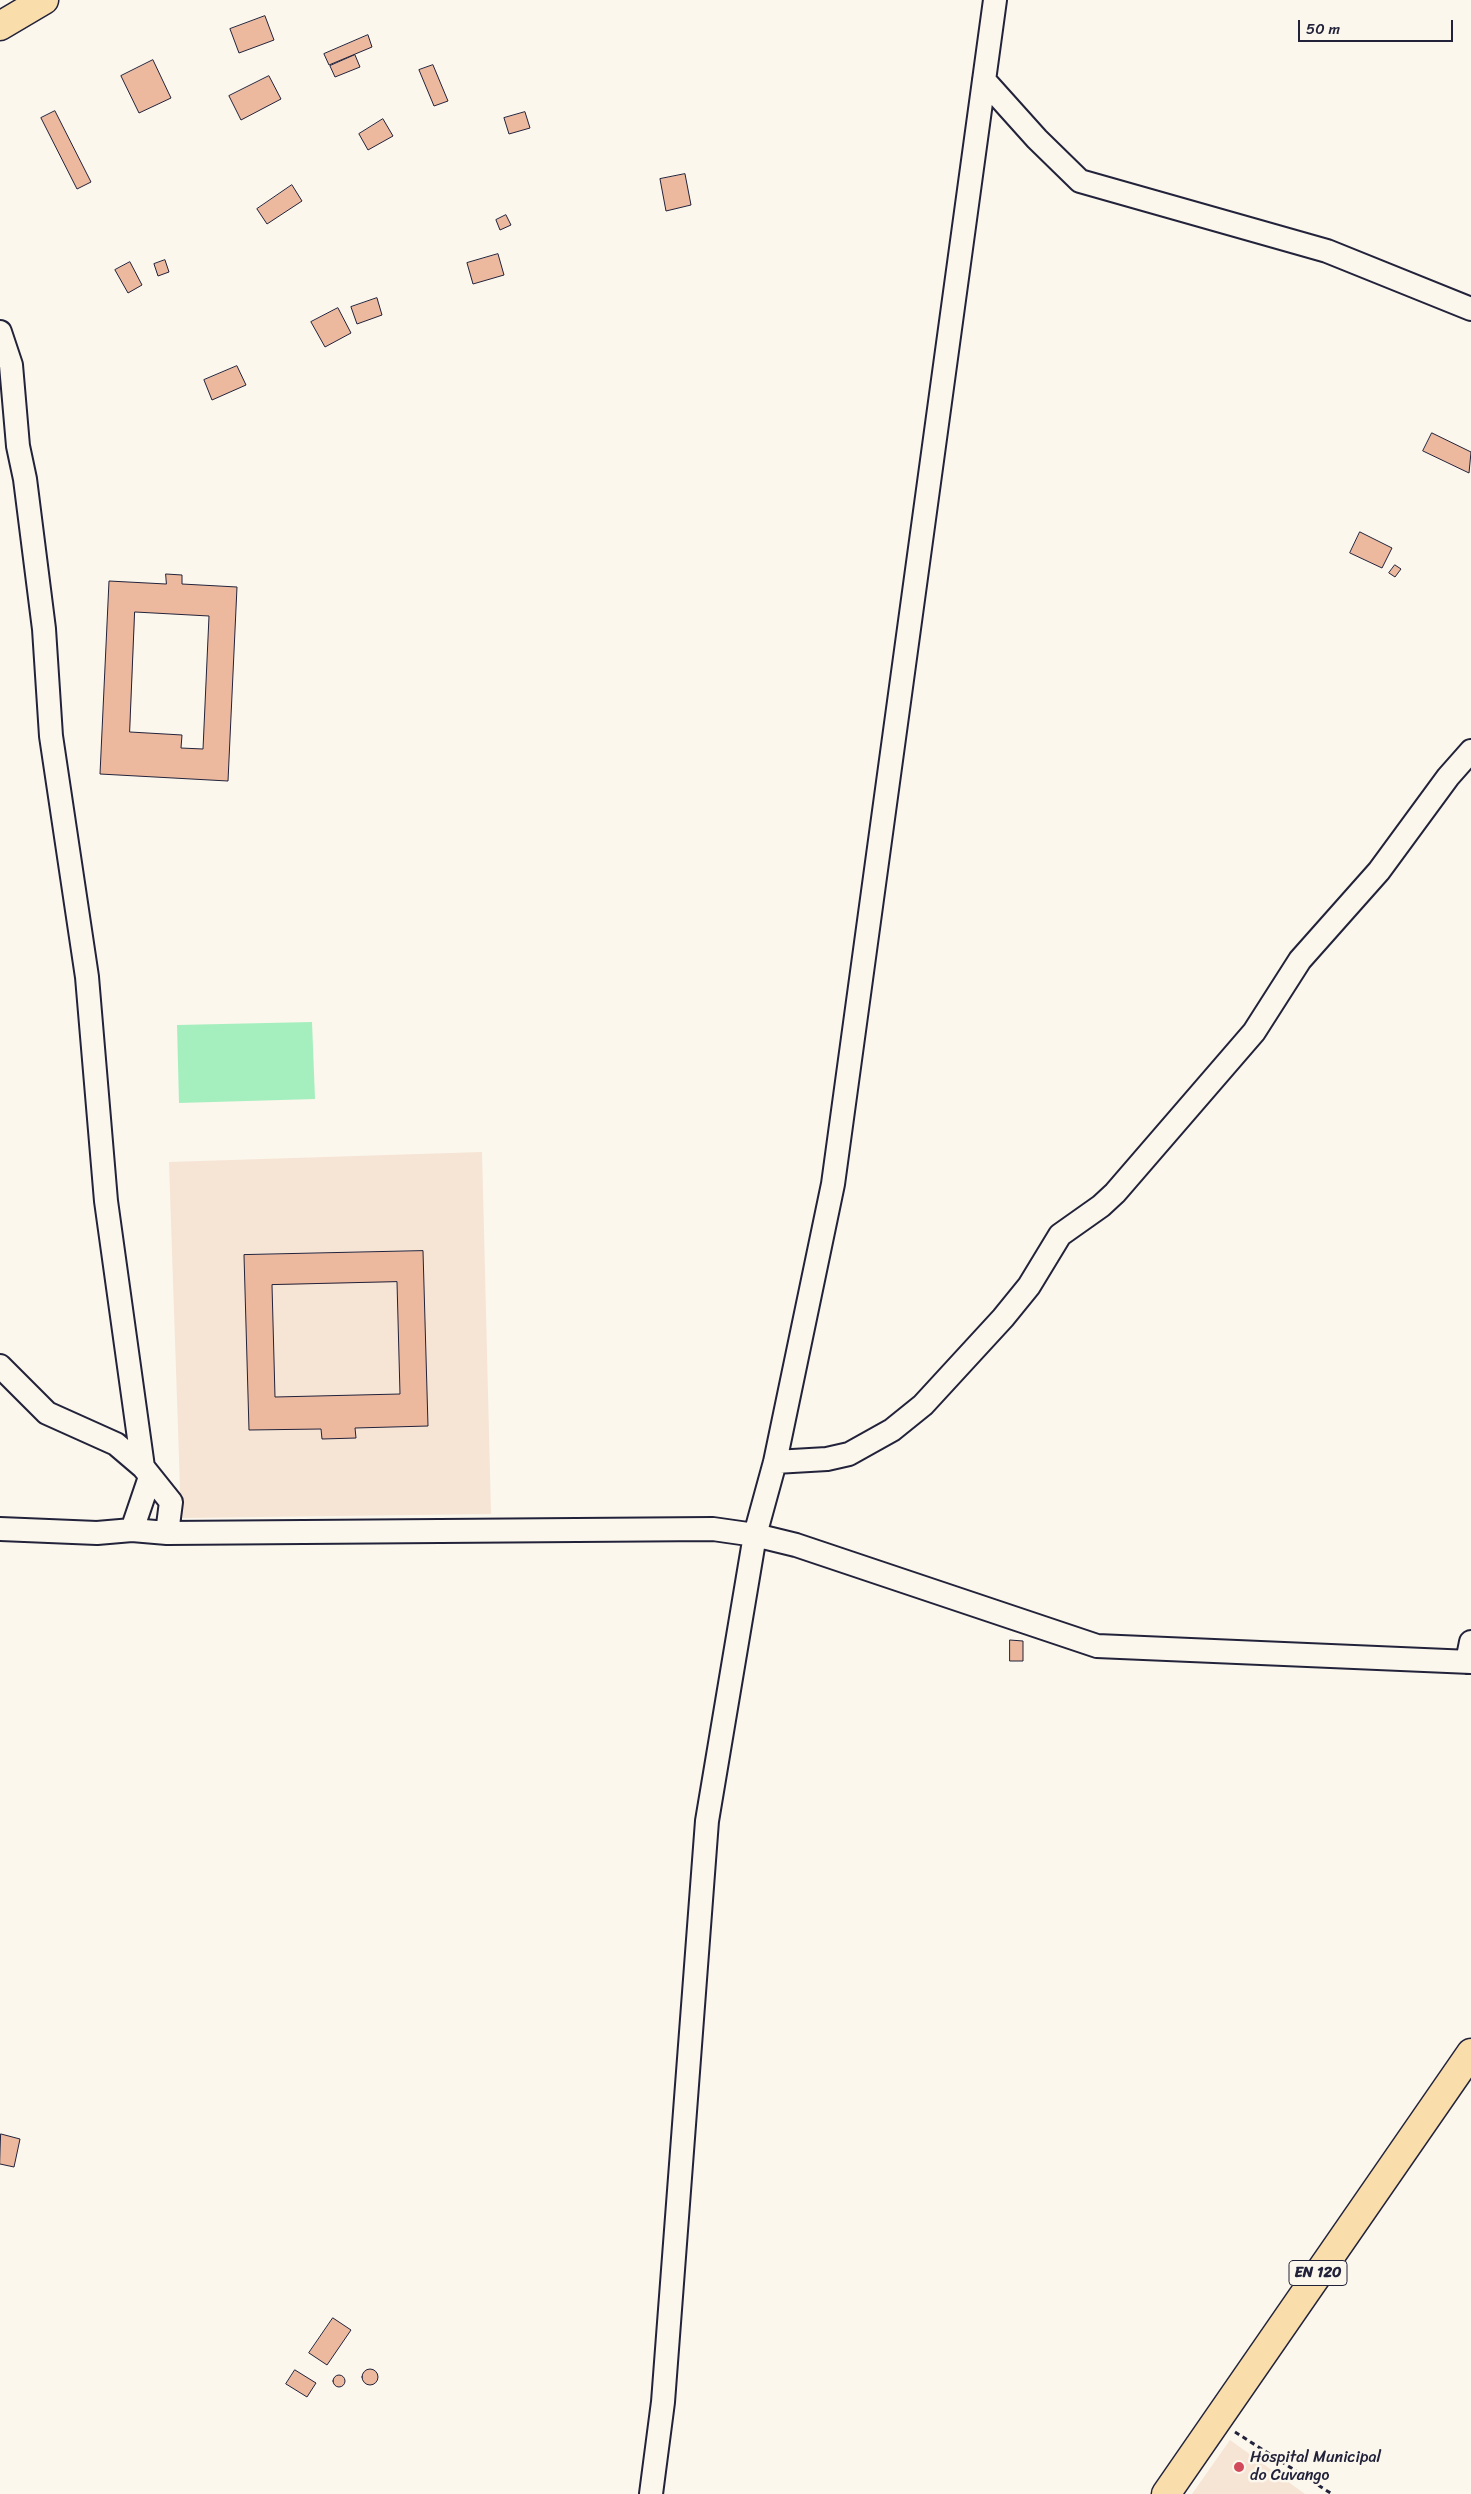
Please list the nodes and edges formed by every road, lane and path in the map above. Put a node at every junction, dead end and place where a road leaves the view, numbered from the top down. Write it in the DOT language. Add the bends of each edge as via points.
graph roads {
  1 [pos="44,0"];
  2 [pos="995,0"];
  3 [pos="0,26"];
  4 [pos="984,80"];
  5 [pos="1471,309"];
  6 [pos="0,332"];
  7 [pos="1471,751"];
  8 [pos="0,1366"];
  9 [pos="775,1462"];
  10 [pos="146,1472"];
  11 [pos="0,1529"];
  12 [pos="132,1530"];
  13 [pos="167,1533"];
  14 [pos="755,1536"];
  15 [pos="1470,1656"];
  16 [pos="1471,2052"];
  17 [pos="1217,2419"];
  18 [pos="652,2494"];
  19 [pos="1166,2494"];
  20 [pos="1332,2494"];
  1 -- 3 [label="main road"];
  2 -- 4 [label="street"];
  4 -- 5 [label="street" via="1036,139 1080,181 1327,251"];
  4 -- 9 [label="street" via="833,1184"];
  6 -- 10 [label="street" via="11,365 18,446 44,629 51,736 87,977 106,1201"];
  7 -- 9 [label="street" via="1379,871 1300,960 1254,1032 1115,1193 1060,1235 1008,1312 923,1405 892,1430 849,1454 827,1459"];
  8 -- 10 [label="street" via="47,1413 116,1444"];
  9 -- 14 [label="street"];
  10 -- 12 [label="street"];
  10 -- 13 [label="street" via="171,1502"];
  11 -- 12 [label="street" via="97,1533"];
  12 -- 13 [label="street"];
  13 -- 14 [label="street" via="713,1529"];
  14 -- 15 [label="street" via="796,1546 1097,1646"];
  14 -- 18 [label="street" via="707,1821 663,2402"];
  16 -- 17 [label="main road, EN 120"];
  17 -- 19 [label="main road, EN 120"];
  17 -- 20 [label="path"];
}
